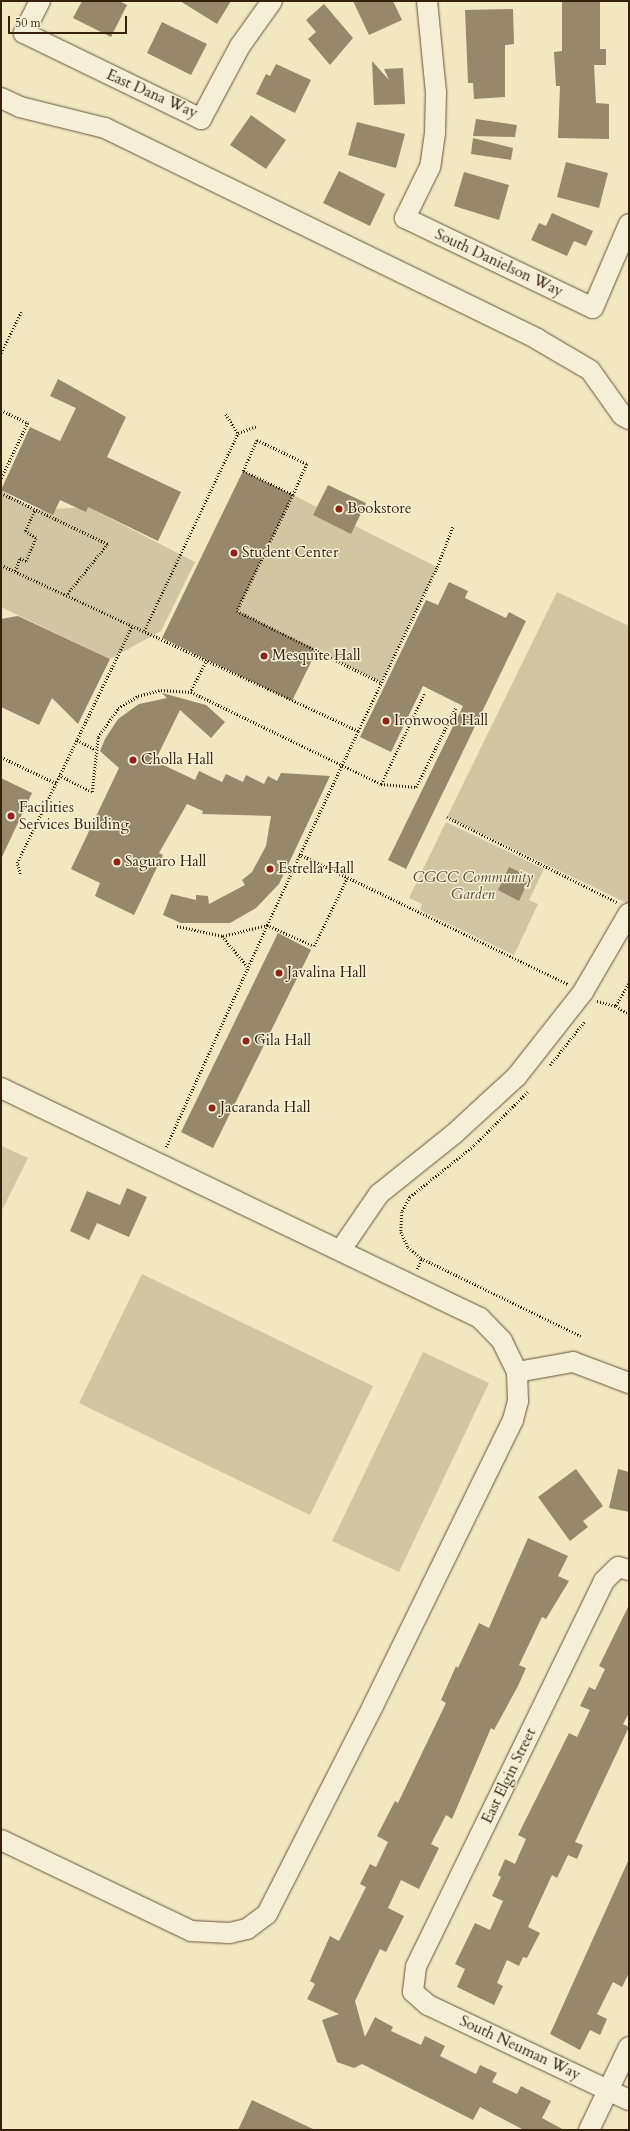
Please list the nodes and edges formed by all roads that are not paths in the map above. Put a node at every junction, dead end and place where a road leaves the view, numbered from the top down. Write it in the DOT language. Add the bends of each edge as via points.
graph roads {
  1 [pos="40,1"];
  2 [pos="272,1"];
  3 [pos="427,1"];
  4 [pos="1,98"];
  5 [pos="629,224"];
  6 [pos="629,419"];
  7 [pos="627,908"];
  8 [pos="1,1088"];
  9 [pos="342,1248"];
  10 [pos="517,1372"];
  11 [pos="629,1383"];
  12 [pos="623,1568"];
  13 [pos="1,1840"];
  14 [pos="413,1992"];
  15 [pos="629,2047"];
  16 [pos="608,2090"];
  17 [pos="629,2100"];
  18 [pos="589,2130"];
  1 -- 2 [label="street, East Dana Way" via="24,33 201,120 240,46"];
  3 -- 5 [label="street, South Danielson Way" via="436,92 435,134 430,167 405,218 593,308"];
  4 -- 6 [label="street" via="20,107 105,128 541,342 590,370 622,415"];
  7 -- 9 [label="street" via="592,999 517,1076 454,1134 379,1194"];
  8 -- 9 [label="street"];
  9 -- 10 [label="street" via="480,1318 502,1341"];
  10 -- 11 [label="street" via="573,1362"];
  10 -- 13 [label="street" via="518,1401 513,1420 267,1914 247,1929 229,1933 191,1931"];
  12 -- 14 [label="street, East Elgin Street" via="604,1581 416,1967"];
  14 -- 16 [label="street, South Neuman Way" via="428,2005"];
  15 -- 16 [label="street"];
  16 -- 17 [label="street, South Neuman Way"];
  16 -- 18 [label="street"];
}
